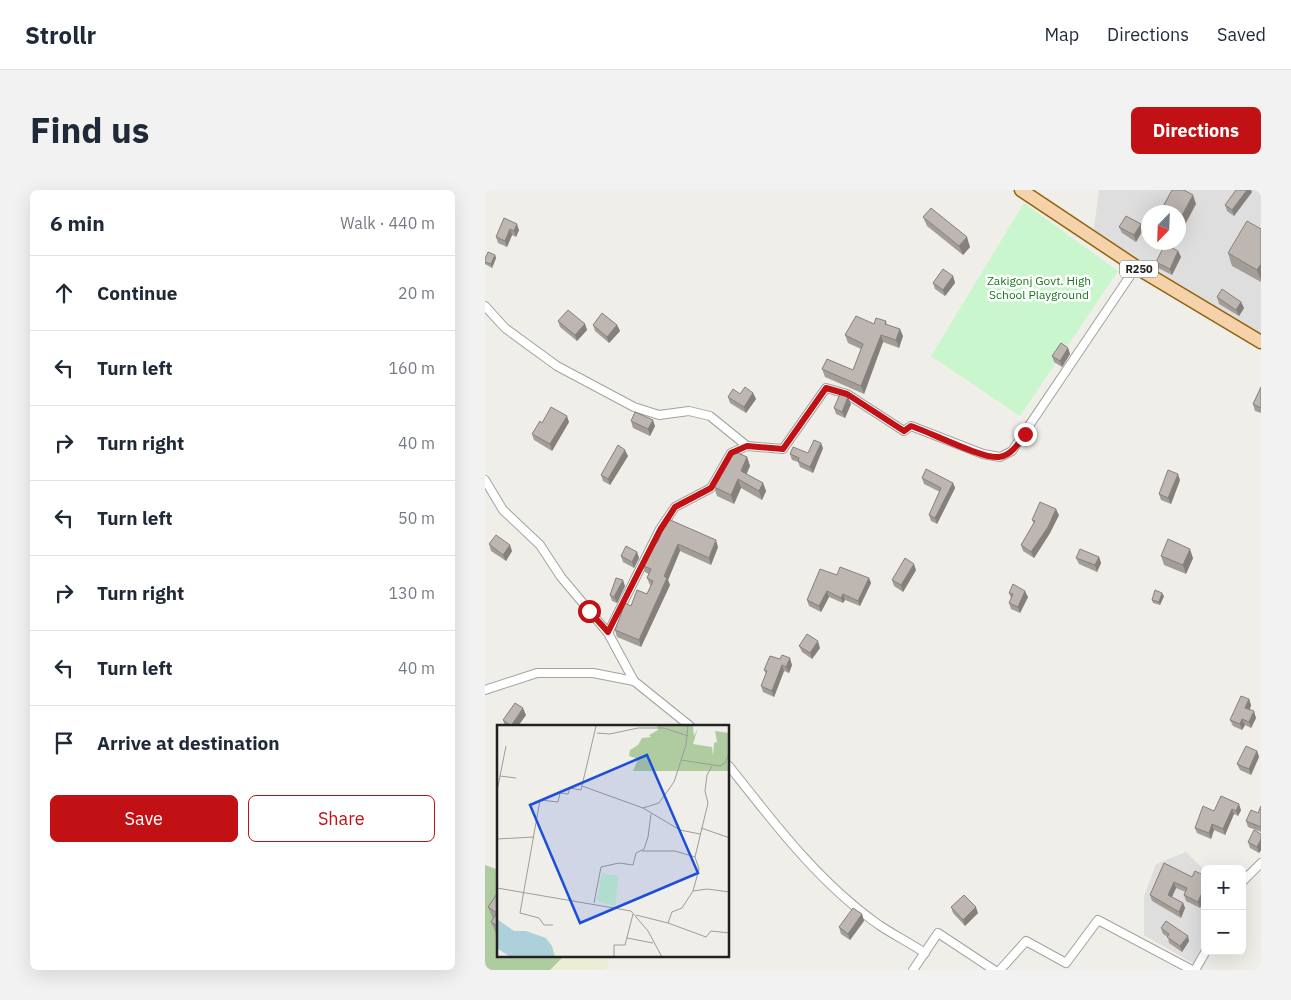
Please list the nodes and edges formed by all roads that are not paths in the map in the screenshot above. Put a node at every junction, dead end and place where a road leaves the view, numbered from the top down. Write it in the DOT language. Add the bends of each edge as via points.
graph roads {
  1 [pos="1021,190"];
  2 [pos="1135,267"];
  3 [pos="485,306"];
  4 [pos="1261,342"];
  5 [pos="747,446"];
  6 [pos="485,480"];
  7 [pos="608,632"];
  8 [pos="634,681"];
  9 [pos="485,690"];
  10 [pos="689,725"];
  11 [pos="730,767"];
  12 [pos="1261,863"];
  13 [pos="1246,878"];
  14 [pos="925,953"];
  15 [pos="1203,955"];
  16 [pos="913,970"];
  17 [pos="994,970"];
  18 [pos="1000,970"];
  19 [pos="1194,970"];
  1 -- 2 [label="main road, R250"];
  2 -- 4 [label="main road, R250"];
  2 -- 5 [label="street" via="1025,434 1012,451 1000,457 983,454 911,426 904,431 847,394 826,388 783,449"];
  3 -- 5 [label="street" via="505,328 557,366 634,407 659,415 689,411 710,416"];
  5 -- 7 [label="street" via="731,453 711,488 675,507"];
  6 -- 7 [label="street" via="503,510 540,544 561,577"];
  7 -- 8 [label="street"];
  8 -- 9 [label="street" via="593,673 537,673"];
  8 -- 10 [label="street"];
  11 -- 14 [label="street" via="781,832 820,873 879,924"];
  12 -- 13 [label="street"];
  14 -- 16 [label="street"];
  14 -- 17 [label="street" via="938,933"];
  15 -- 19 [label="street"];
  18 -- 19 [label="street" via="1026,941 1066,963 1098,920"];
}
